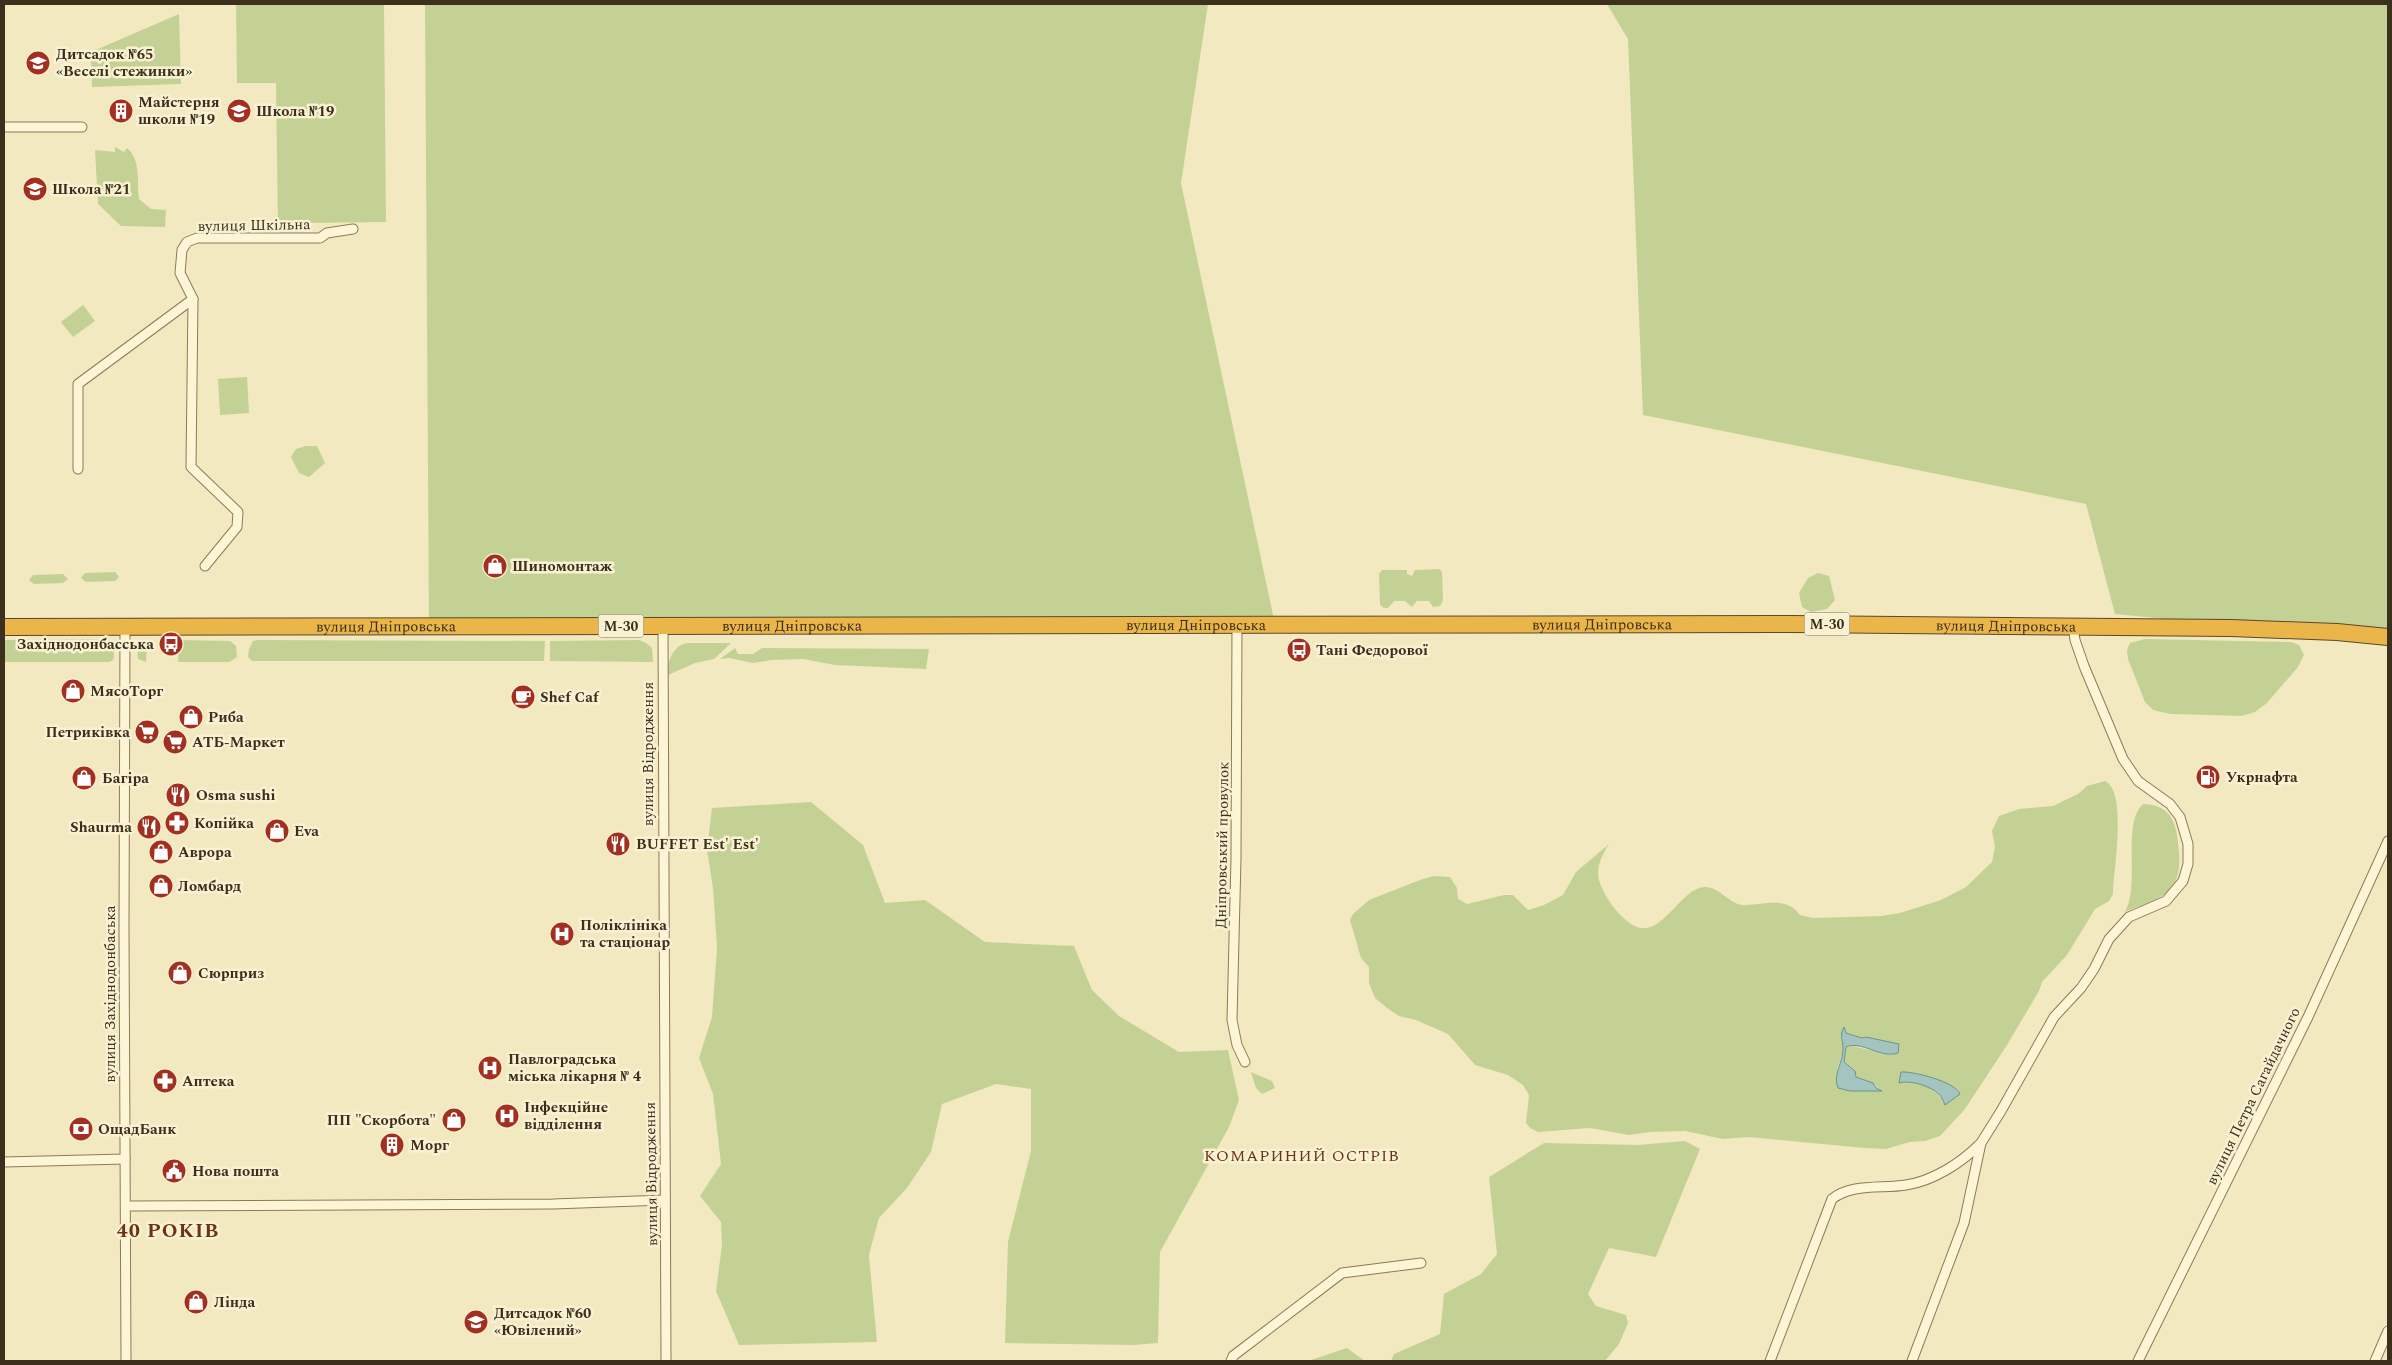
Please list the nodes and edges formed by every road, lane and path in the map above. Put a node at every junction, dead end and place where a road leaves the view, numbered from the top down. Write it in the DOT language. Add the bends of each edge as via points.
graph roads {
  1 [pos="4,127"];
  2 [pos="82,127"];
  3 [pos="353,229"];
  4 [pos="193,300"];
  5 [pos="78,469"];
  6 [pos="204,566"];
  7 [pos="1238,625"];
  8 [pos="125,626"];
  9 [pos="662,626"];
  10 [pos="2073,626"];
  11 [pos="4,627"];
  12 [pos="2388,637"];
  13 [pos="2388,840"];
  14 [pos="1245,1062"];
  15 [pos="1981,1143"];
  16 [pos="125,1159"];
  17 [pos="4,1162"];
  18 [pos="665,1200"];
  19 [pos="126,1206"];
  20 [pos="1421,1262"];
  21 [pos="2388,1331"];
  22 [pos="126,1361"];
  23 [pos="666,1361"];
  24 [pos="1231,1361"];
  25 [pos="1770,1361"];
  26 [pos="1912,1361"];
  27 [pos="2138,1361"];
  28 [pos="2376,1361"];
  1 -- 2 [label="street"];
  3 -- 4 [label="street, вулиця Шкільна" via="327,233 320,238 197,238 187,242 182,250 180,273"];
  4 -- 5 [label="street" via="78,384"];
  4 -- 6 [label="street" via="191,467 238,512 237,526"];
  7 -- 9 [label="highway, вулиця Дніпровська / М-30"];
  7 -- 10 [label="highway, вулиця Дніпровська / М-30"];
  7 -- 14 [label="street, Дніпровський провулок" via="1232,1020 1237,1045"];
  8 -- 9 [label="highway, вулиця Дніпровська / М-30"];
  8 -- 11 [label="highway, вулиця Дніпровська / М-30"];
  8 -- 16 [label="street, вулиця Західнодонбаська"];
  9 -- 18 [label="street, вулиця Відродження"];
  10 -- 12 [label="highway, вулиця Дніпровська / М-30" via="2260,629"];
  10 -- 15 [label="street" via="2074,640 2123,759 2138,781 2170,804 2180,818 2188,844 2188,864 2183,881 2166,901 2129,916 2109,939 2081,988 2054,1018"];
  13 -- 27 [label="street, вулиця Петра Сагайдачного" via="2308,1017"];
  15 -- 25 [label="street" via="1964,1158 1919,1182 1847,1190 1832,1199"];
  15 -- 26 [label="street" via="1964,1223"];
  16 -- 17 [label="street"];
  16 -- 19 [label="street, вулиця Західнодонбаська"];
  18 -- 19 [label="street" via="554,1204"];
  18 -- 23 [label="street, вулиця Відродження"];
  19 -- 22 [label="street, вулиця Західнодонбаська"];
  20 -- 24 [label="street" via="1342,1273"];
  21 -- 28 [label="street"];
}
